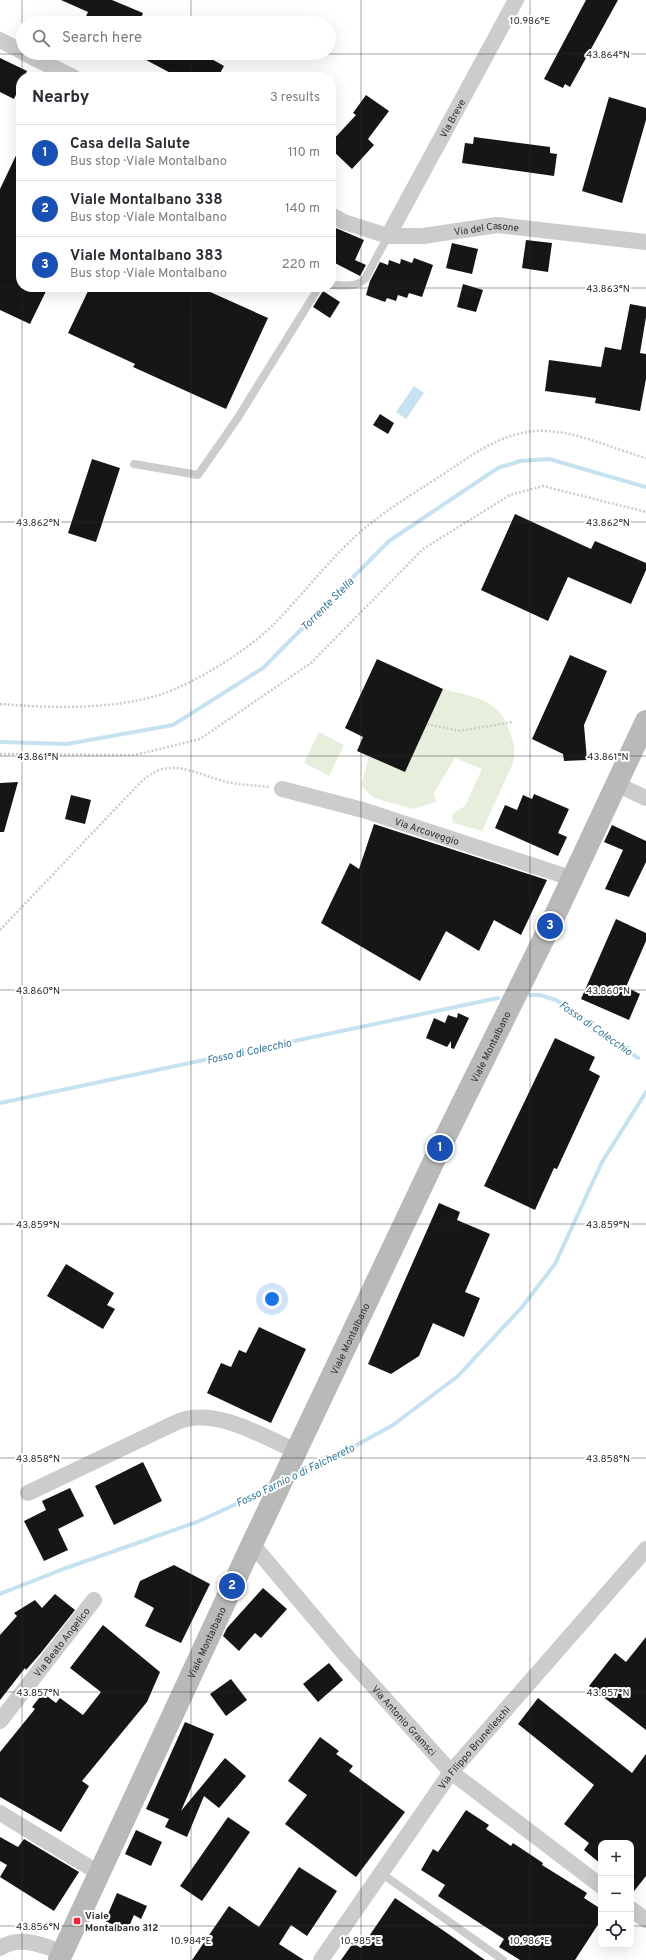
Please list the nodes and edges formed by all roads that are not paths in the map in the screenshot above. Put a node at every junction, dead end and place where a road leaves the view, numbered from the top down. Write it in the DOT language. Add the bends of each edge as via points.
graph roads {
  1 [pos="516,0"];
  2 [pos="0,40"];
  3 [pos="16,49"];
  4 [pos="39,60"];
  5 [pos="64,72"];
  6 [pos="336,218"];
  7 [pos="388,236"];
  8 [pos="646,242"];
  9 [pos="336,285"];
  10 [pos="316,292"];
  11 [pos="134,464"];
  12 [pos="646,720"];
  13 [pos="616,784"];
  14 [pos="282,789"];
  15 [pos="646,798"];
  16 [pos="571,878"];
  17 [pos="294,1457"];
  18 [pos="28,1493"];
  19 [pos="252,1544"];
  20 [pos="646,1549"];
  21 [pos="94,1600"];
  22 [pos="0,1721"];
  23 [pos="451,1772"];
  24 [pos="0,1813"];
  25 [pos="99,1873"];
  26 [pos="381,1873"];
  27 [pos="598,1884"];
  28 [pos="634,1911"];
  29 [pos="646,1920"];
  30 [pos="0,1948"];
  31 [pos="60,1956"];
  32 [pos="321,1960"];
  33 [pos="504,1960"];
  1 -- 7 [label="street, Via Breve"];
  2 -- 3 [label="street"];
  4 -- 5 [label="street"];
  6 -- 7 [label="street, Via del Casone"];
  7 -- 8 [label="street, Via del Casone" via="423,236 497,225"];
  7 -- 9 [label="lane" via="361,284"];
  10 -- 11 [label="lane" via="237,419 198,475"];
  12 -- 13 [label="main road, Viale Montalbano"];
  13 -- 15 [label="street"];
  13 -- 16 [label="main road, Viale Montalbano"];
  14 -- 16 [label="street, Via Arcoveggio" via="364,810"];
  16 -- 17 [label="main road, Viale Montalbano"];
  17 -- 18 [label="street" via="220,1419 184,1419"];
  17 -- 19 [label="main road, Viale Montalbano"];
  19 -- 23 [label="street, Via Antonio Gramsci" via="349,1660"];
  19 -- 25 [label="main road, Viale Montalbano"];
  20 -- 23 [label="street, Via Filippo Brunelleschi"];
  21 -- 22 [label="street, Via Beato Angelico"];
  23 -- 26 [label="street, Via Filippo Brunelleschi"];
  23 -- 27 [label="street, Via Antonio Gramsci"];
  24 -- 25 [label="street"];
  25 -- 31 [label="main road, Viale Montalbano"];
  26 -- 32 [label="street, Via Filippo Brunelleschi"];
  26 -- 33 [label="lane"];
  28 -- 29 [label="street"];
  30 -- 31 [label="street" via="12,1942 25,1941"];
}
